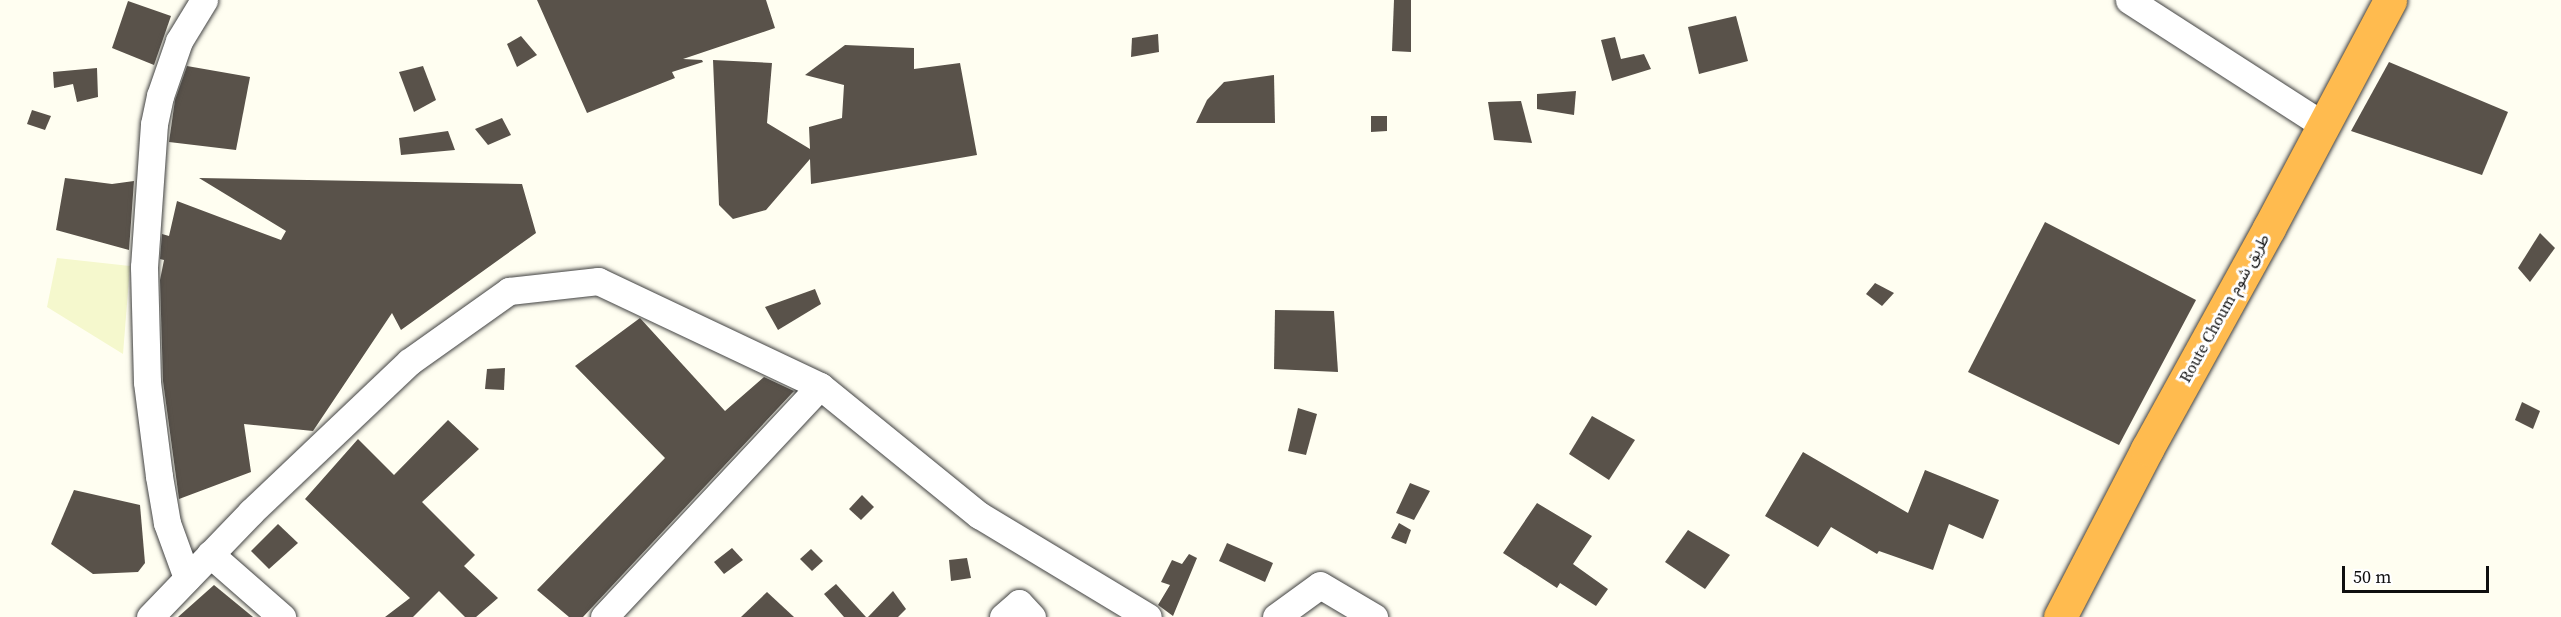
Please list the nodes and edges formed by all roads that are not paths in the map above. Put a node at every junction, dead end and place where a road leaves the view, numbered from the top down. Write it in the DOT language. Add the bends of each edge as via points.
graph roads {
  1 [pos="204,0"];
  2 [pos="2129,0"];
  3 [pos="2390,0"];
  4 [pos="2323,124"];
  5 [pos="820,387"];
  6 [pos="210,554"];
  7 [pos="187,578"];
  8 [pos="150,617"];
  9 [pos="282,617"];
  10 [pos="604,617"];
  11 [pos="1003,617"];
  12 [pos="1032,617"];
  13 [pos="1148,617"];
  14 [pos="1276,617"];
  15 [pos="1374,617"];
  16 [pos="2060,617"];
  1 -- 7 [label="street" via="179,41 160,96 154,124 144,267 147,382 159,476 167,523"];
  2 -- 4 [label="street"];
  3 -- 4 [label="highway, Route Choum طريق شوم"];
  4 -- 16 [label="highway, Route Choum طريق شوم" via="2146,449"];
  5 -- 6 [label="street" via="598,281 509,291 409,362"];
  5 -- 10 [label="street"];
  5 -- 13 [label="street" via="979,515"];
  6 -- 7 [label="street"];
  6 -- 9 [label="street"];
  7 -- 8 [label="street"];
  11 -- 12 [label="street" via="1018,603"];
  14 -- 15 [label="street" via="1320,585"];
}
